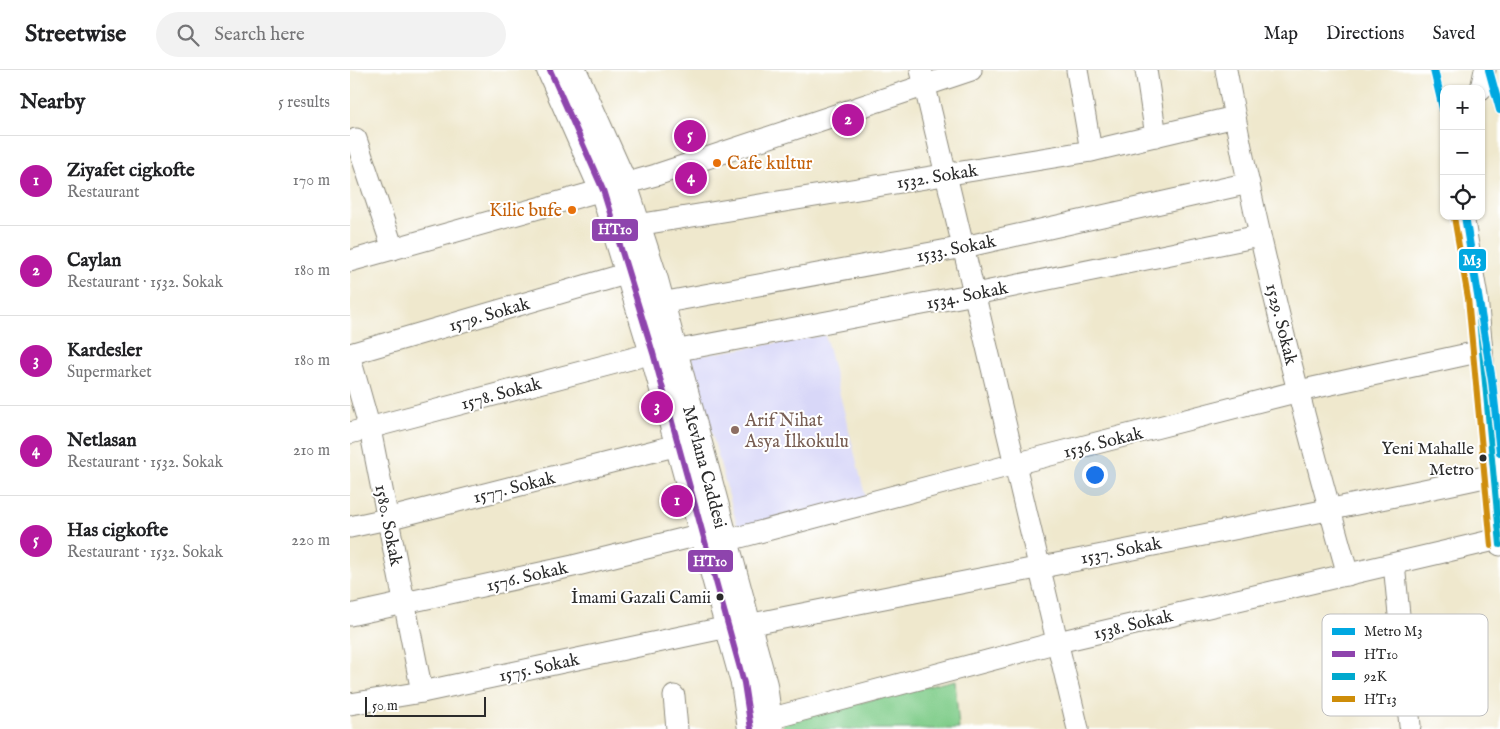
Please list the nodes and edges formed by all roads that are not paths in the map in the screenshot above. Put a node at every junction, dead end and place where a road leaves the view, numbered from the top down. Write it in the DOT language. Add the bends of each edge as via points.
graph roads {
  1 [pos="550,70"];
  2 [pos="573,70"];
  3 [pos="971,70"];
  4 [pos="1077,70"];
  5 [pos="1146,70"];
  6 [pos="1226,70"];
  7 [pos="923,78"];
  8 [pos="1235,117"];
  9 [pos="1156,136"];
  10 [pos="356,139"];
  11 [pos="1091,151"];
  12 [pos="946,174"];
  13 [pos="1248,184"];
  14 [pos="613,187"];
  15 [pos="1464,220"];
  16 [pos="637,225"];
  17 [pos="1259,236"];
  18 [pos="964,247"];
  19 [pos="393,249"];
  20 [pos="350,261"];
  21 [pos="629,274"];
  22 [pos="975,294"];
  23 [pos="661,303"];
  24 [pos="1482,351"];
  25 [pos="663,352"];
  26 [pos="350,354"];
  27 [pos="350,358"];
  28 [pos="1299,391"];
  29 [pos="360,431"];
  30 [pos="678,445"];
  31 [pos="1015,464"];
  32 [pos="1494,475"];
  33 [pos="1330,510"];
  34 [pos="387,519"];
  35 [pos="350,527"];
  36 [pos="714,538"];
  37 [pos="1500,539"];
  38 [pos="1500,545"];
  39 [pos="1394,564"];
  40 [pos="1040,566"];
  41 [pos="1348,574"];
  42 [pos="404,604"];
  43 [pos="1399,614"];
  44 [pos="350,615"];
  45 [pos="738,626"];
  46 [pos="1058,642"];
  47 [pos="422,692"];
  48 [pos="674,696"];
  49 [pos="350,704"];
  50 [pos="1409,716"];
  51 [pos="763,726"];
  52 [pos="1410,726"];
  53 [pos="677,729"];
  54 [pos="1078,729"];
  1 -- 14 [label="main road, Mevlana Caddesi"];
  2 -- 14 [label="main road, Mevlana Caddesi"];
  3 -- 7 [label="street"];
  4 -- 11 [label="street"];
  5 -- 9 [label="street"];
  6 -- 8 [label="street, 1529. Sokak"];
  7 -- 12 [label="street"];
  7 -- 14 [label="street" via="656,175"];
  8 -- 9 [label="street, 1532. Sokak"];
  8 -- 13 [label="street, 1529. Sokak"];
  9 -- 11 [label="street, 1532. Sokak"];
  10 -- 19 [label="street"];
  11 -- 12 [label="street, 1532. Sokak"];
  12 -- 16 [label="street, 1532. Sokak"];
  12 -- 18 [label="street"];
  13 -- 17 [label="street, 1529. Sokak"];
  13 -- 18 [label="street, 1533. Sokak"];
  14 -- 16 [label="main road, Mevlana Caddesi"];
  14 -- 19 [label="street"];
  14 -- 21 [label="main road, Mevlana Caddesi"];
  15 -- 24 [label="street" via="1477,296"];
  16 -- 23 [label="main road, Mevlana Caddesi"];
  17 -- 22 [label="street, 1534. Sokak"];
  17 -- 28 [label="street, 1529. Sokak"];
  18 -- 22 [label="street"];
  18 -- 23 [label="street, 1533. Sokak"];
  19 -- 20 [label="street"];
  21 -- 25 [label="main road, Mevlana Caddesi"];
  21 -- 26 [label="street, 1579. Sokak"];
  22 -- 25 [label="street, 1534. Sokak"];
  22 -- 31 [label="street"];
  23 -- 25 [label="main road, Mevlana Caddesi"];
  24 -- 28 [label="street, 1536. Sokak"];
  24 -- 32 [label="street"];
  25 -- 29 [label="street, 1578. Sokak"];
  25 -- 30 [label="main road, Mevlana Caddesi"];
  25 -- 36 [label="main road, Mevlana Caddesi"];
  27 -- 29 [label="street, 1580. Sokak"];
  28 -- 31 [label="street, 1536. Sokak"];
  28 -- 33 [label="street, 1529. Sokak"];
  29 -- 34 [label="street, 1580. Sokak"];
  30 -- 34 [label="street, 1577. Sokak"];
  30 -- 36 [label="main road, Mevlana Caddesi"];
  31 -- 36 [label="street, 1536. Sokak"];
  31 -- 40 [label="street"];
  32 -- 33 [label="street, 1537. Sokak"];
  32 -- 37 [label="street"];
  33 -- 40 [label="street, 1537. Sokak"];
  33 -- 41 [label="street, 1529. Sokak"];
  34 -- 35 [label="street, 1577. Sokak"];
  34 -- 42 [label="street, 1580. Sokak"];
  36 -- 42 [label="street, 1576. Sokak"];
  36 -- 45 [label="main road, Mevlana Caddesi"];
  37 -- 38 [label="street"];
  37 -- 39 [label="street, 1538. Sokak"];
  39 -- 41 [label="street, 1538. Sokak"];
  39 -- 43 [label="street"];
  40 -- 45 [label="street, 1537. Sokak"];
  40 -- 46 [label="street"];
  41 -- 46 [label="street, 1538. Sokak"];
  42 -- 44 [label="street, 1576. Sokak"];
  42 -- 47 [label="street, 1580. Sokak"];
  45 -- 47 [label="street, 1575. Sokak"];
  45 -- 51 [label="main road, Mevlana Caddesi" via="744,684"];
  46 -- 51 [label="street, 1538. Sokak"];
  46 -- 54 [label="street"];
  47 -- 49 [label="street, 1575. Sokak"];
  48 -- 53 [label="street"];
  50 -- 52 [label="street"];
}
